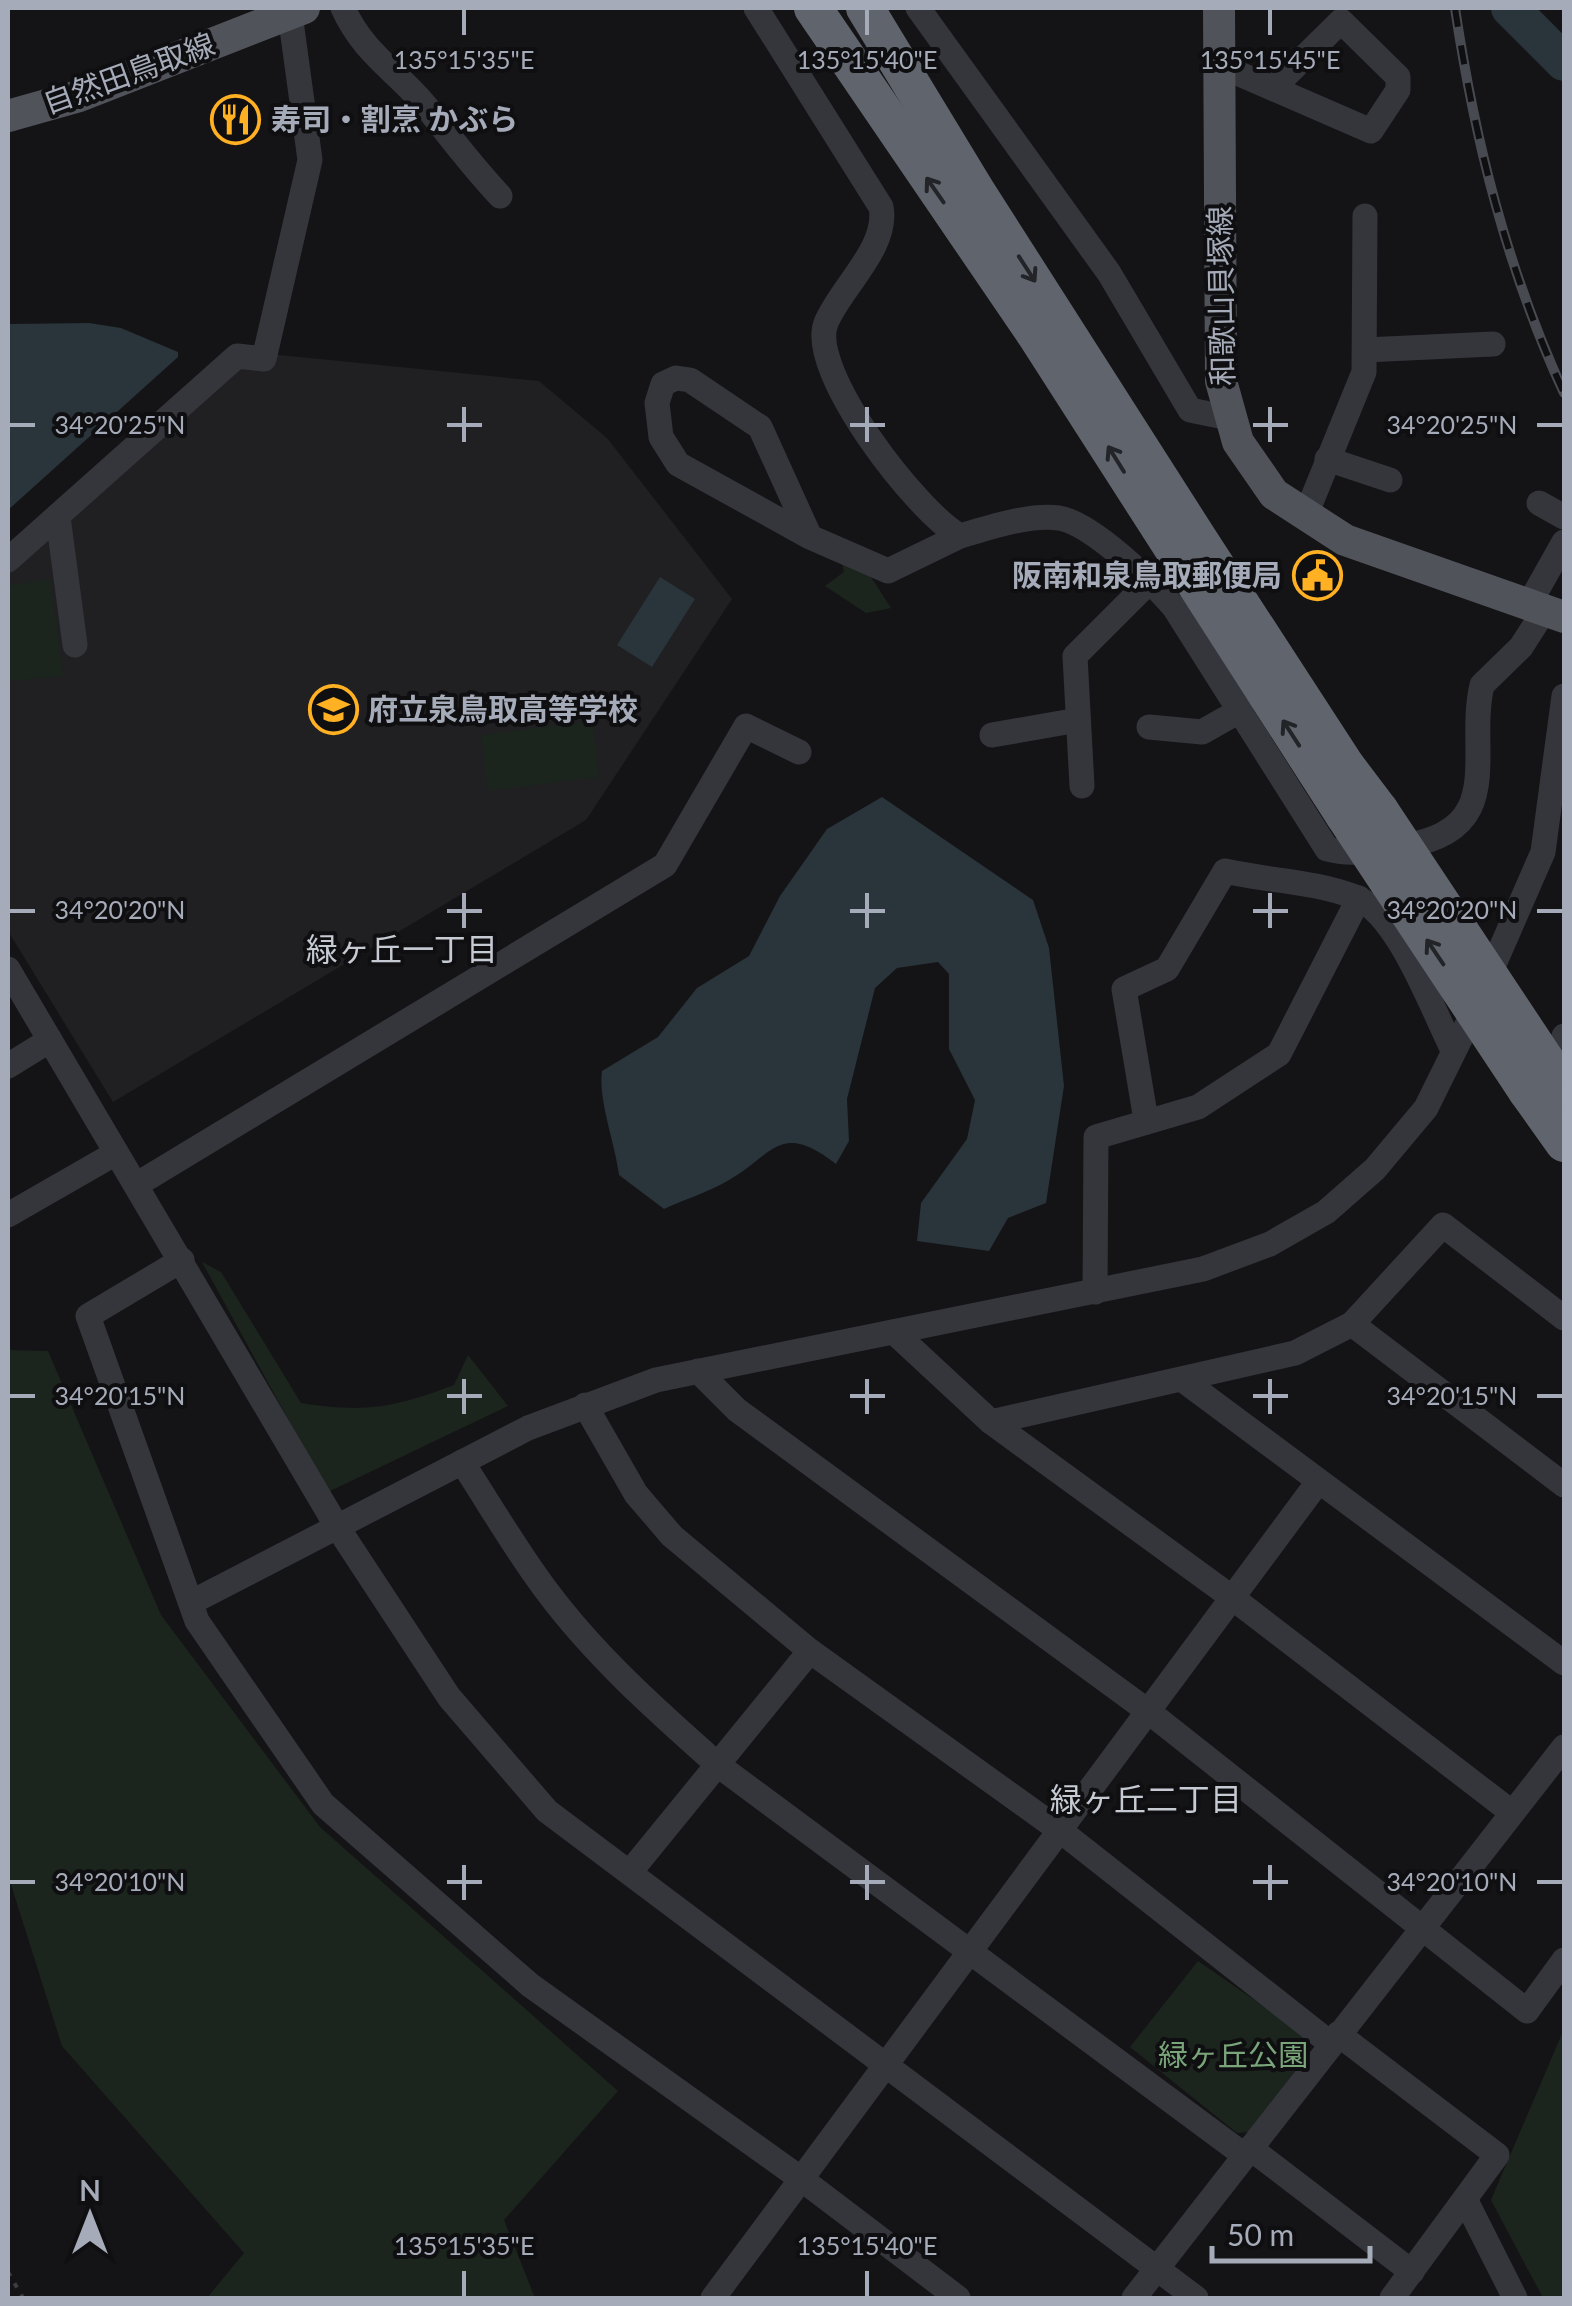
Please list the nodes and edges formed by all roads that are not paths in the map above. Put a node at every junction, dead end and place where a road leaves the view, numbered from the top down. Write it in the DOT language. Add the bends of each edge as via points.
graph roads {
  1 [pos="343,8"];
  2 [pos="756,8"];
  3 [pos="813,8"];
  4 [pos="865,8"];
  5 [pos="918,8"];
  6 [pos="1220,8"];
  7 [pos="297,11"];
  8 [pos="1219,64"];
  9 [pos="1273,88"];
  10 [pos="8,116"];
  11 [pos="500,196"];
  12 [pos="1365,216"];
  13 [pos="1493,344"];
  14 [pos="1365,350"];
  15 [pos="1229,418"];
  16 [pos="1327,459"];
  17 [pos="1390,480"];
  18 [pos="1539,503"];
  19 [pos="58,517"];
  20 [pos="1305,518"];
  21 [pos="1564,518"];
  22 [pos="960,536"];
  23 [pos="810,537"];
  24 [pos="1564,542"];
  25 [pos="8,560"];
  26 [pos="1150,581"];
  27 [pos="1546,611"];
  28 [pos="74,645"];
  29 [pos="1564,696"];
  30 [pos="1241,710"];
  31 [pos="1078,720"];
  32 [pos="1150,727"];
  33 [pos="992,736"];
  34 [pos="799,752"];
  35 [pos="1082,786"];
  36 [pos="1362,813"];
  37 [pos="1556,817"];
  38 [pos="1359,898"];
  39 [pos="8,968"];
  40 [pos="50,1040"];
  41 [pos="1454,1050"];
  42 [pos="1554,1065"];
  43 [pos="8,1066"];
  44 [pos="1146,1120"];
  45 [pos="1564,1143"];
  46 [pos="116,1153"];
  47 [pos="136,1185"];
  48 [pos="8,1214"];
  49 [pos="182,1260"];
  50 [pos="1096,1292"];
  51 [pos="1564,1318"];
  52 [pos="1352,1324"];
  53 [pos="894,1332"];
  54 [pos="698,1371"];
  55 [pos="1182,1380"];
  56 [pos="586,1405"];
  57 [pos="991,1422"];
  58 [pos="462,1462"];
  59 [pos="1318,1482"];
  60 [pos="1564,1485"];
  61 [pos="336,1525"];
  62 [pos="1234,1598"];
  63 [pos="192,1602"];
  64 [pos="810,1651"];
  65 [pos="1564,1663"];
  66 [pos="1149,1712"];
  67 [pos="1564,1747"];
  68 [pos="718,1765"];
  69 [pos="1510,1811"];
  70 [pos="1062,1832"];
  71 [pos="630,1872"];
  72 [pos="1419,1928"];
  73 [pos="972,1951"];
  74 [pos="1564,1960"];
  75 [pos="1334,2039"];
  76 [pos="884,2068"];
  77 [pos="1247,2152"];
  78 [pos="804,2181"];
  79 [pos="1465,2200"];
  80 [pos="1157,2269"];
  81 [pos="1412,2272"];
  82 [pos="714,2298"];
  83 [pos="958,2298"];
  84 [pos="1134,2298"];
  85 [pos="1196,2298"];
  86 [pos="1392,2298"];
  87 [pos="1515,2298"];
  1 -- 11 [label="street" via="362,44 429,110"];
  2 -- 22 [label="street" via="882,215 880,231 826,322 827,365 909,492"];
  36 -- 3 [label="highway, one-way"];
  4 -- 36 [label="highway, one-way" via="1346,766"];
  5 -- 15 [label="street" via="1109,273 1190,410"];
  6 -- 8 [label="main road, 和歌山貝塚線"];
  7 -- 10 [label="main road, 自然田鳥取線" via="80,96"];
  7 -- 19 [label="street" via="310,160 264,359 237,356"];
  8 -- 9 [label="street"];
  8 -- 15 [label="main road, 和歌山貝塚線" via="1220,365"];
  9 -- 9 [label="street" via="1370,131 1398,90 1398,77 1341,21"];
  12 -- 14 [label="street"];
  13 -- 14 [label="street" via="1467,354"];
  14 -- 16 [label="street" via="1364,372"];
  15 -- 20 [label="main road, 和歌山貝塚線" via="1254,470"];
  16 -- 17 [label="street"];
  16 -- 20 [label="street"];
  18 -- 21 [label="street"];
  19 -- 25 [label="street"];
  19 -- 28 [label="street"];
  20 -- 27 [label="main road, 和歌山貝塚線" via="1345,540"];
  22 -- 23 [label="street" via="888,571"];
  22 -- 26 [label="street" via="1063,519"];
  23 -- 23 [label="street" via="678,464 662,438 657,396 664,384 690,380 760,427"];
  24 -- 27 [label="street"];
  26 -- 30 [label="street"];
  26 -- 31 [label="street" via="1074,656"];
  27 -- 30 [label="street" via="1482,685 1479,784 1466,814 1420,843 1347,854 1327,850"];
  29 -- 37 [label="street"];
  30 -- 32 [label="street" via="1202,732"];
  31 -- 33 [label="street"];
  31 -- 35 [label="street"];
  34 -- 47 [label="street" via="746,726 665,866"];
  36 -- 42 [label="highway, bridge"];
  37 -- 41 [label="street" via="1526,898"];
  38 -- 41 [label="street" via="1386,919"];
  38 -- 44 [label="street" via="1278,1054 1198,1107"];
  38 -- 44 [label="street" via="1226,871 1167,969 1124,989"];
  39 -- 40 [label="street"];
  40 -- 43 [label="street"];
  40 -- 46 [label="street"];
  41 -- 50 [label="street" via="1426,1108 1375,1169 1326,1212 1270,1244 1202,1270"];
  42 -- 45 [label="highway"];
  44 -- 50 [label="street" via="1096,1137"];
  46 -- 47 [label="street"];
  46 -- 48 [label="street"];
  47 -- 49 [label="street"];
  49 -- 61 [label="street"];
  49 -- 63 [label="street" via="88,1316"];
  50 -- 53 [label="street"];
  51 -- 52 [label="street" via="1443,1225"];
  52 -- 55 [label="street" via="1294,1353"];
  52 -- 60 [label="street"];
  53 -- 54 [label="street"];
  53 -- 57 [label="street"];
  54 -- 56 [label="street"];
  54 -- 66 [label="street" via="737,1410"];
  55 -- 57 [label="street"];
  55 -- 59 [label="street"];
  56 -- 58 [label="street"];
  56 -- 64 [label="street" via="636,1494 672,1536"];
  57 -- 62 [label="street"];
  58 -- 61 [label="street"];
  58 -- 68 [label="street" via="546,1590 594,1648"];
  59 -- 62 [label="street"];
  59 -- 65 [label="street"];
  61 -- 63 [label="street"];
  61 -- 71 [label="street" via="486,1742 547,1810"];
  62 -- 66 [label="street"];
  62 -- 69 [label="street"];
  63 -- 78 [label="street" via="197,1620 323,1804 530,1986"];
  64 -- 68 [label="street"];
  64 -- 70 [label="street"];
  66 -- 70 [label="street"];
  66 -- 72 [label="street"];
  67 -- 69 [label="street"];
  68 -- 71 [label="street"];
  68 -- 73 [label="street"];
  69 -- 72 [label="street"];
  70 -- 73 [label="street"];
  70 -- 75 [label="street"];
  71 -- 76 [label="street"];
  72 -- 74 [label="street" via="1527,2011"];
  72 -- 75 [label="street"];
  73 -- 76 [label="street"];
  73 -- 77 [label="street"];
  75 -- 77 [label="street"];
  75 -- 79 [label="street" via="1497,2156"];
  76 -- 78 [label="street"];
  76 -- 80 [label="street"];
  77 -- 80 [label="street"];
  77 -- 81 [label="street"];
  78 -- 82 [label="street"];
  78 -- 83 [label="street"];
  79 -- 81 [label="street"];
  79 -- 87 [label="street"];
  80 -- 84 [label="street"];
  80 -- 85 [label="street"];
  81 -- 86 [label="street"];
}
